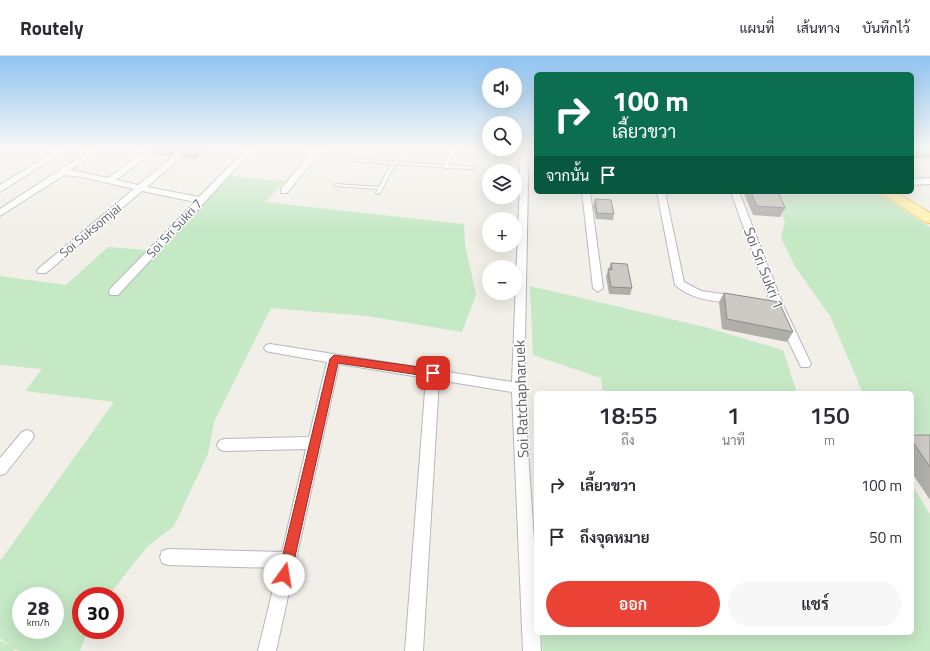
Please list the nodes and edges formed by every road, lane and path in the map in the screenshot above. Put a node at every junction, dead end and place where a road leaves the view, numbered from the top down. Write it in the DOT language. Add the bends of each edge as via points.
graph roads {
  1 [pos="21,176"];
  2 [pos="57,176"];
  3 [pos="86,176"];
  4 [pos="118,176"];
  5 [pos="154,176"];
  6 [pos="224,176"];
  7 [pos="296,176"];
  8 [pos="387,176"];
  9 [pos="524,176"];
  10 [pos="112,180"];
  11 [pos="930,181"];
  12 [pos="914,182"];
  13 [pos="336,185"];
  14 [pos="139,188"];
  15 [pos="380,188"];
  16 [pos="0,189"];
  17 [pos="284,191"];
  18 [pos="378,193"];
  19 [pos="586,194"];
  20 [pos="661,194"];
  21 [pos="736,194"];
  22 [pos="889,194"];
  23 [pos="912,194"];
  24 [pos="200,200"];
  25 [pos="930,205"];
  26 [pos="0,213"];
  27 [pos="930,219"];
  28 [pos="42,271"];
  29 [pos="598,288"];
  30 [pos="114,292"];
  31 [pos="748,302"];
  32 [pos="763,304"];
  33 [pos="778,307"];
  34 [pos="270,348"];
  35 [pos="334,359"];
  36 [pos="805,364"];
  37 [pos="433,373"];
  38 [pos="518,388"];
  39 [pos="27,436"];
  40 [pos="314,443"];
  41 [pos="224,445"];
  42 [pos="0,468"];
  43 [pos="168,557"];
  44 [pos="288,560"];
  45 [pos="268,651"];
  46 [pos="414,651"];
  47 [pos="532,651"];
  1 -- 16 [label="street"];
  2 -- 26 [label="street"];
  3 -- 10 [label="street"];
  4 -- 10 [label="street"];
  5 -- 14 [label="street, Soi Suksomjai"];
  6 -- 24 [label="street, Soi Sri Sukri 7"];
  7 -- 17 [label="street"];
  8 -- 15 [label="lane"];
  9 -- 38 [label="street, Soi Ratchapharuek"];
  10 -- 14 [label="street"];
  11 -- 12 [label="street"];
  13 -- 15 [label="lane"];
  14 -- 24 [label="street"];
  14 -- 28 [label="street, Soi Suksomjai"];
  15 -- 18 [label="lane"];
  19 -- 29 [label="street"];
  20 -- 31 [label="street" via="678,283 694,293"];
  21 -- 33 [label="street, Soi Sri Sukri 1"];
  22 -- 27 [label="main road"];
  23 -- 25 [label="main road"];
  24 -- 30 [label="street, Soi Sri Sukri 7"];
  32 -- 33 [label="street"];
  33 -- 36 [label="street, Soi Sri Sukri 1"];
  34 -- 35 [label="street"];
  35 -- 37 [label="street"];
  35 -- 40 [label="street"];
  37 -- 38 [label="street"];
  37 -- 46 [label="street"];
  38 -- 47 [label="street, Soi Ratchapharuek"];
  39 -- 42 [label="street"];
  40 -- 41 [label="street"];
  40 -- 44 [label="street"];
  43 -- 44 [label="street"];
  44 -- 45 [label="street"];
}
